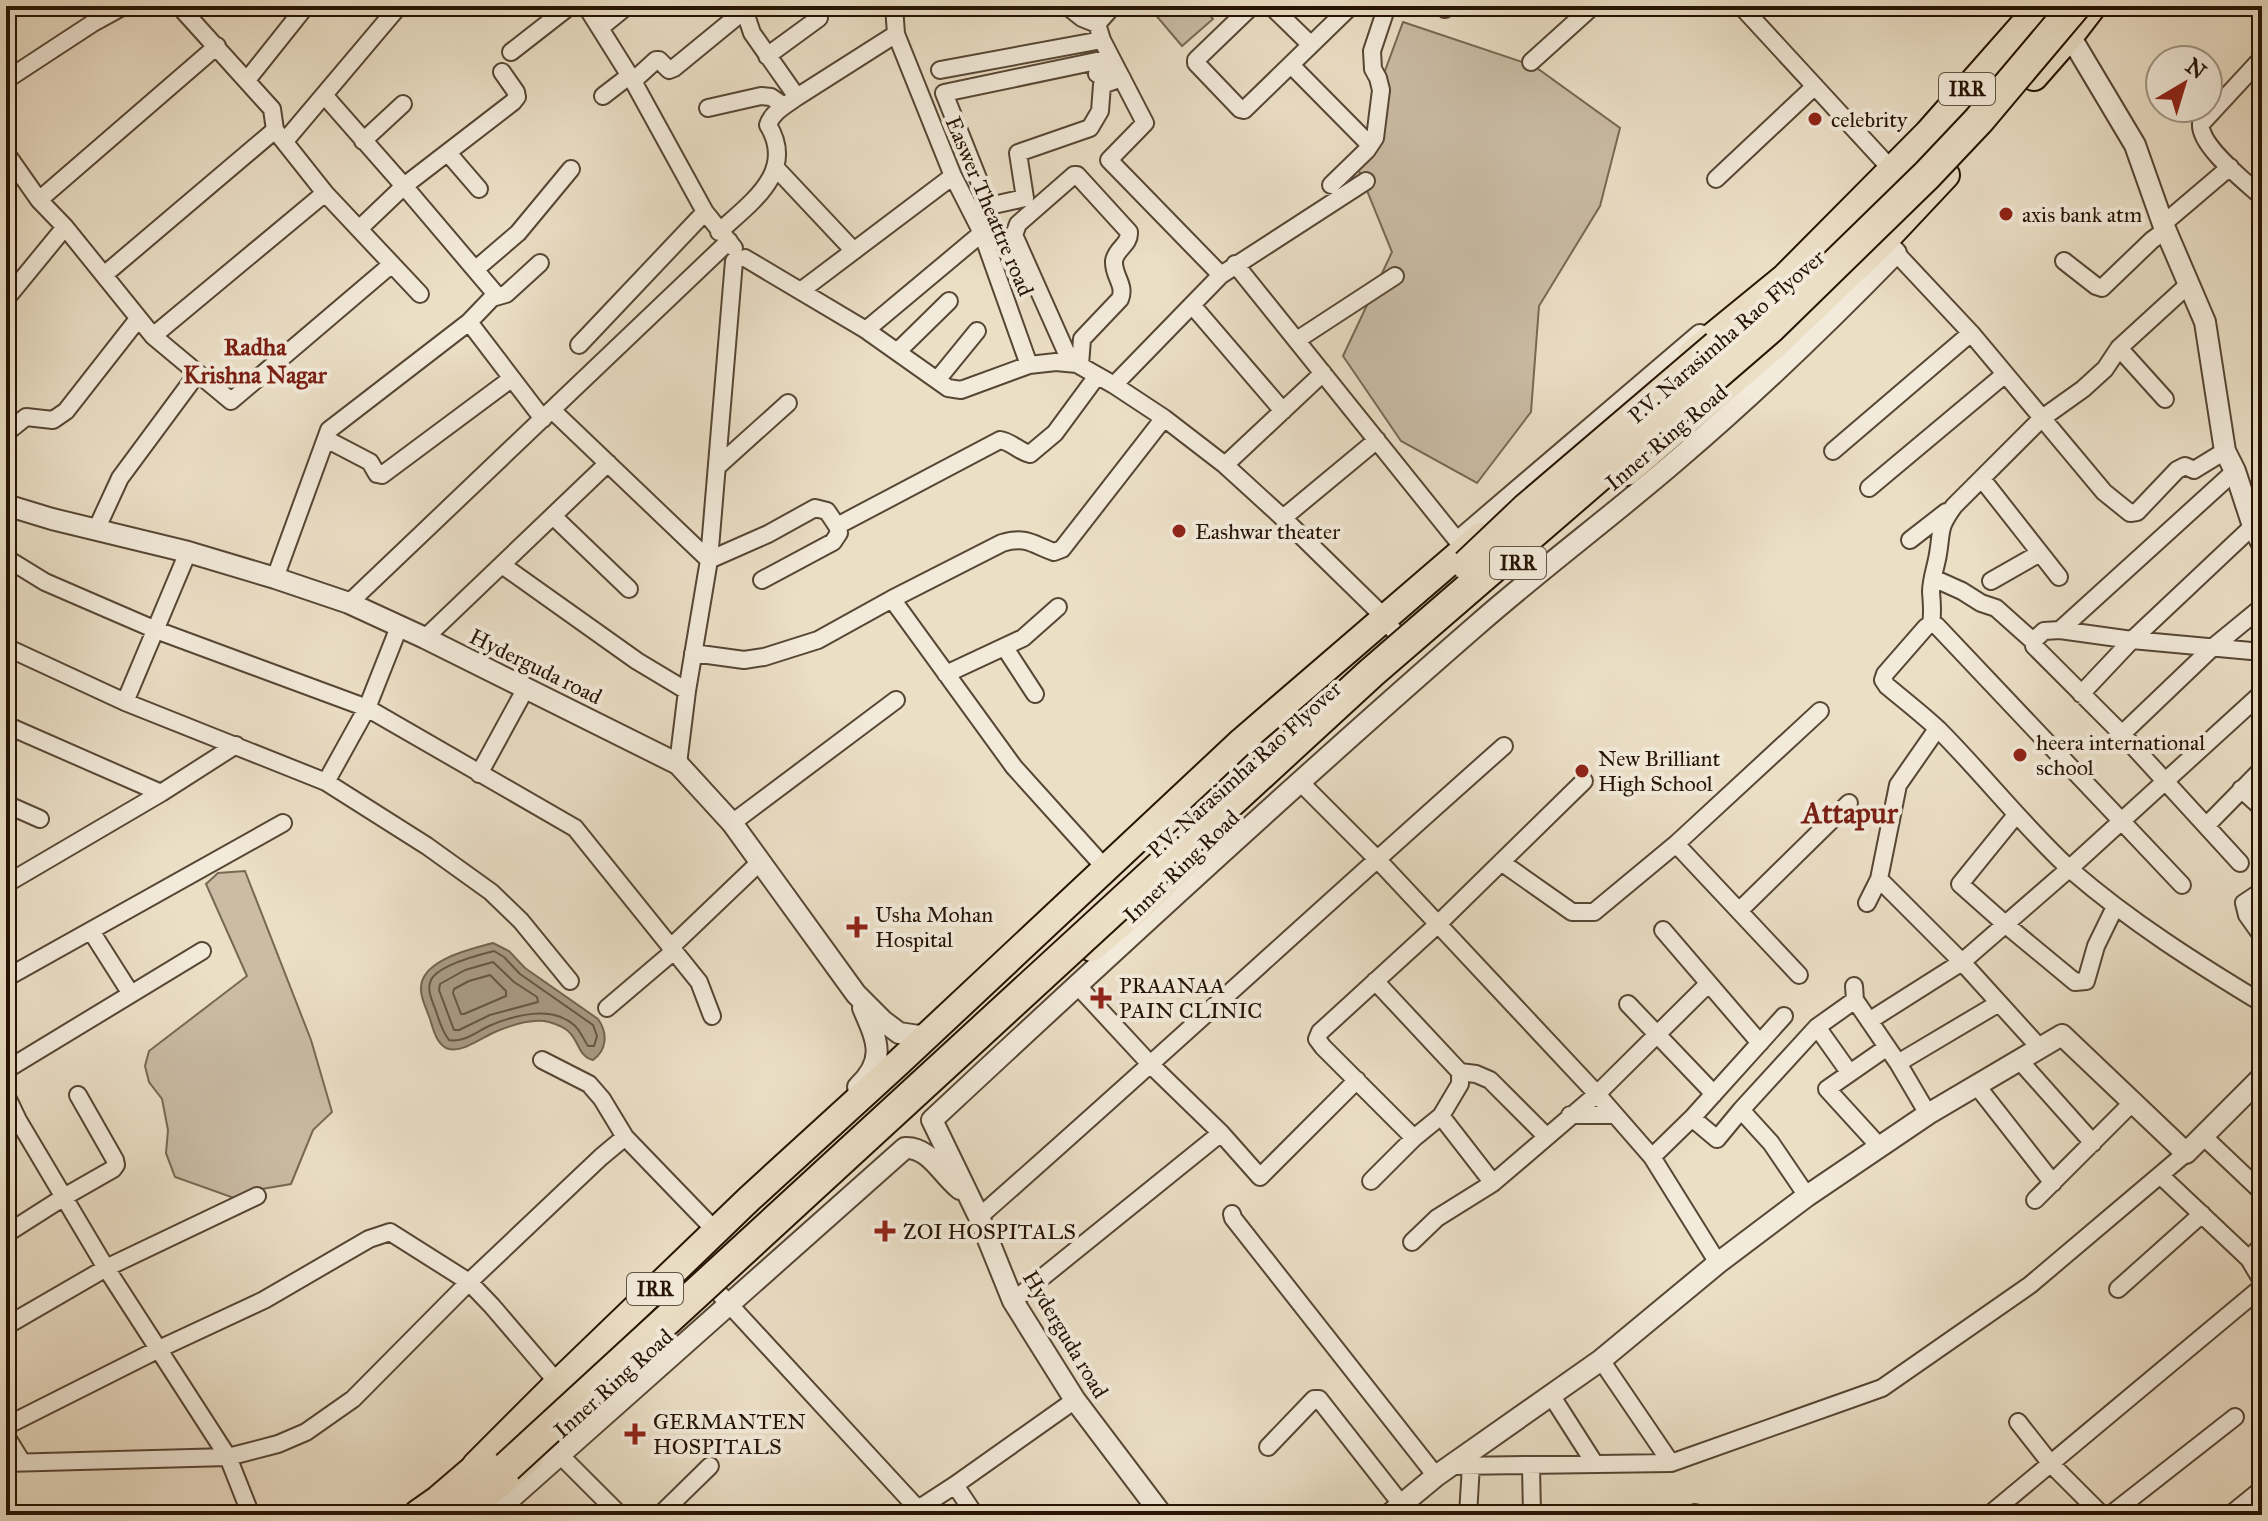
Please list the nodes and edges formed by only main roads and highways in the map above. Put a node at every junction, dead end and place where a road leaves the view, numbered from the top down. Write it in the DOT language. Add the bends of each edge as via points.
graph roads {
  1 [pos="2043,6"];
  2 [pos="2075,6"];
  3 [pos="2093,6"];
  4 [pos="413,1515"];
  5 [pos="419,1515"];
  6 [pos="451,1515"];
  7 [pos="463,1515"];
  1 -- 4 [label="main road, Inner Ring Road / IRR" via="1928,133 1785,277 1381,614 554,1379 493,1450"];
  1 -- 5 [label="highway, P.V. Narasimha Rao Flyover, bridge" via="1956,114 1807,270 1526,509 495,1453"];
  2 -- 6 [label="highway, P.V. Narasimha Rao Flyover, bridge" via="1927,175 1769,329 1371,673"];
  3 -- 7 [label="main road, Inner Ring Road / IRR" via="1890,247 1773,347 1634,480 1411,653 1139,908 1063,972 723,1297 553,1448"];
}
